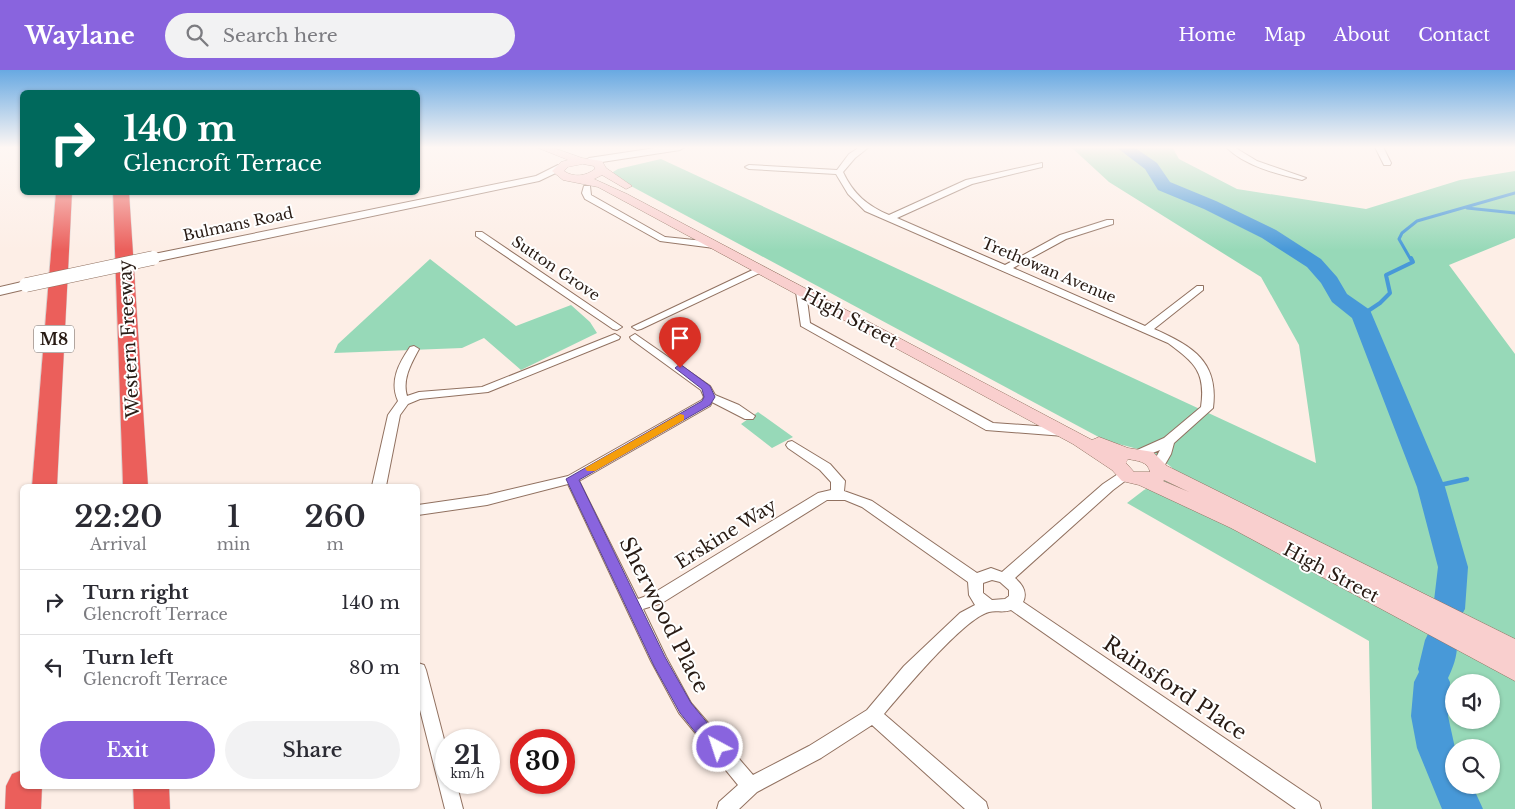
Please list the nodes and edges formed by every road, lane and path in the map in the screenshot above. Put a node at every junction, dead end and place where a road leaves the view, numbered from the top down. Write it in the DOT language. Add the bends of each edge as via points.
graph roads {
  1 [pos="523,181"];
  2 [pos="542,181"];
  3 [pos="586,181"];
  4 [pos="616,181"];
  5 [pos="842,181"];
  6 [pos="971,181"];
  7 [pos="507,185"];
  8 [pos="587,188"];
  9 [pos="610,190"];
  10 [pos="64,195"];
  11 [pos="121,195"];
  12 [pos="596,202"];
  13 [pos="888,219"];
  14 [pos="1110,222"];
  15 [pos="479,234"];
  16 [pos="714,244"];
  17 [pos="761,269"];
  18 [pos="1005,269"];
  19 [pos="1200,288"];
  20 [pos="0,291"];
  21 [pos="801,292"];
  22 [pos="1146,330"];
  23 [pos="616,332"];
  24 [pos="636,332"];
  25 [pos="414,349"];
  26 [pos="710,397"];
  27 [pos="404,402"];
  28 [pos="749,416"];
  29 [pos="1064,432"];
  30 [pos="1168,441"];
  31 [pos="792,445"];
  32 [pos="1139,466"];
  33 [pos="572,479"];
  34 [pos="44,484"];
  35 [pos="136,484"];
  36 [pos="379,484"];
  37 [pos="837,493"];
  38 [pos="420,510"];
  39 [pos="1005,578"];
  40 [pos="976,580"];
  41 [pos="1013,603"];
  42 [pos="988,605"];
  43 [pos="634,606"];
  44 [pos="1515,650"];
  45 [pos="1515,671"];
  46 [pos="420,678"];
  47 [pos="873,715"];
  48 [pos="435,738"];
  49 [pos="750,786"];
  50 [pos="24,789"];
  51 [pos="151,789"];
  52 [pos="450,794"];
  53 [pos="23,809"];
  54 [pos="152,809"];
  55 [pos="454,809"];
  56 [pos="726,809"];
  57 [pos="979,809"];
  58 [pos="1312,809"];
  1 -- 7 [label="street, Bulmans Road"];
  2 -- 7 [label="street, Bulmans Road"];
  3 -- 9 [label="main road, High Street"];
  4 -- 32 [label="main road, High Street"];
  5 -- 13 [label="street, Trethowan Avenue" via="855,200"];
  6 -- 13 [label="street"];
  7 -- 20 [label="street, Bulmans Road, bridge"];
  8 -- 12 [label="street" via="586,193"];
  9 -- 12 [label="street"];
  9 -- 16 [label="main road, High Street"];
  10 -- 34 [label="highway, M8"];
  11 -- 35 [label="highway, Western Freeway"];
  12 -- 16 [label="street" via="663,239"];
  13 -- 18 [label="street, Trethowan Avenue"];
  14 -- 18 [label="street" via="1057,240"];
  15 -- 23 [label="street, Sutton Grove"];
  16 -- 17 [label="main road, High Street"];
  17 -- 21 [label="main road, High Street"];
  17 -- 24 [label="street"];
  18 -- 22 [label="street, Trethowan Avenue"];
  19 -- 22 [label="street"];
  21 -- 29 [label="main road, High Street"];
  21 -- 29 [label="street" via="805,324 990,427"];
  22 -- 30 [label="street, Trethowan Avenue" via="1172,341 1194,357 1209,380 1207,408"];
  23 -- 24 [label="street" via="625,339"];
  23 -- 27 [label="street" via="484,390 419,396"];
  24 -- 26 [label="street" via="695,378"];
  25 -- 27 [label="street" via="399,382"];
  26 -- 28 [label="street"];
  26 -- 33 [label="street" via="706,403"];
  27 -- 36 [label="street" via="394,415"];
  29 -- 32 [label="main road, High Street"];
  30 -- 32 [label="street, Trethowan Avenue"];
  30 -- 32 [label="street, Trethowan Avenue" via="1165,454"];
  31 -- 37 [label="street" via="832,474 838,481"];
  32 -- 39 [label="street" via="1108,487"];
  32 -- 44 [label="main road, High Street"];
  32 -- 45 [label="main road, High Street" via="1238,523"];
  33 -- 38 [label="street" via="487,500"];
  33 -- 43 [label="street, Sherwood Place"];
  37 -- 40 [label="street" via="867,504"];
  37 -- 43 [label="street, Erskine Way" via="823,496 657,599"];
  39 -- 40 [label="street" via="987,574"];
  39 -- 41 [label="street" via="1016,588"];
  40 -- 42 [label="street" via="976,596"];
  41 -- 42 [label="street" via="1000,608"];
  41 -- 58 [label="street, Rainsford Place"];
  42 -- 47 [label="street" via="966,617 917,664"];
  43 -- 49 [label="street, Sherwood Place" via="685,708"];
  46 -- 48 [label="street"];
  47 -- 49 [label="street" via="815,752"];
  47 -- 57 [label="street"];
  49 -- 56 [label="street"];
  50 -- 53 [label="highway"];
  51 -- 54 [label="highway"];
  52 -- 55 [label="street"];
}
